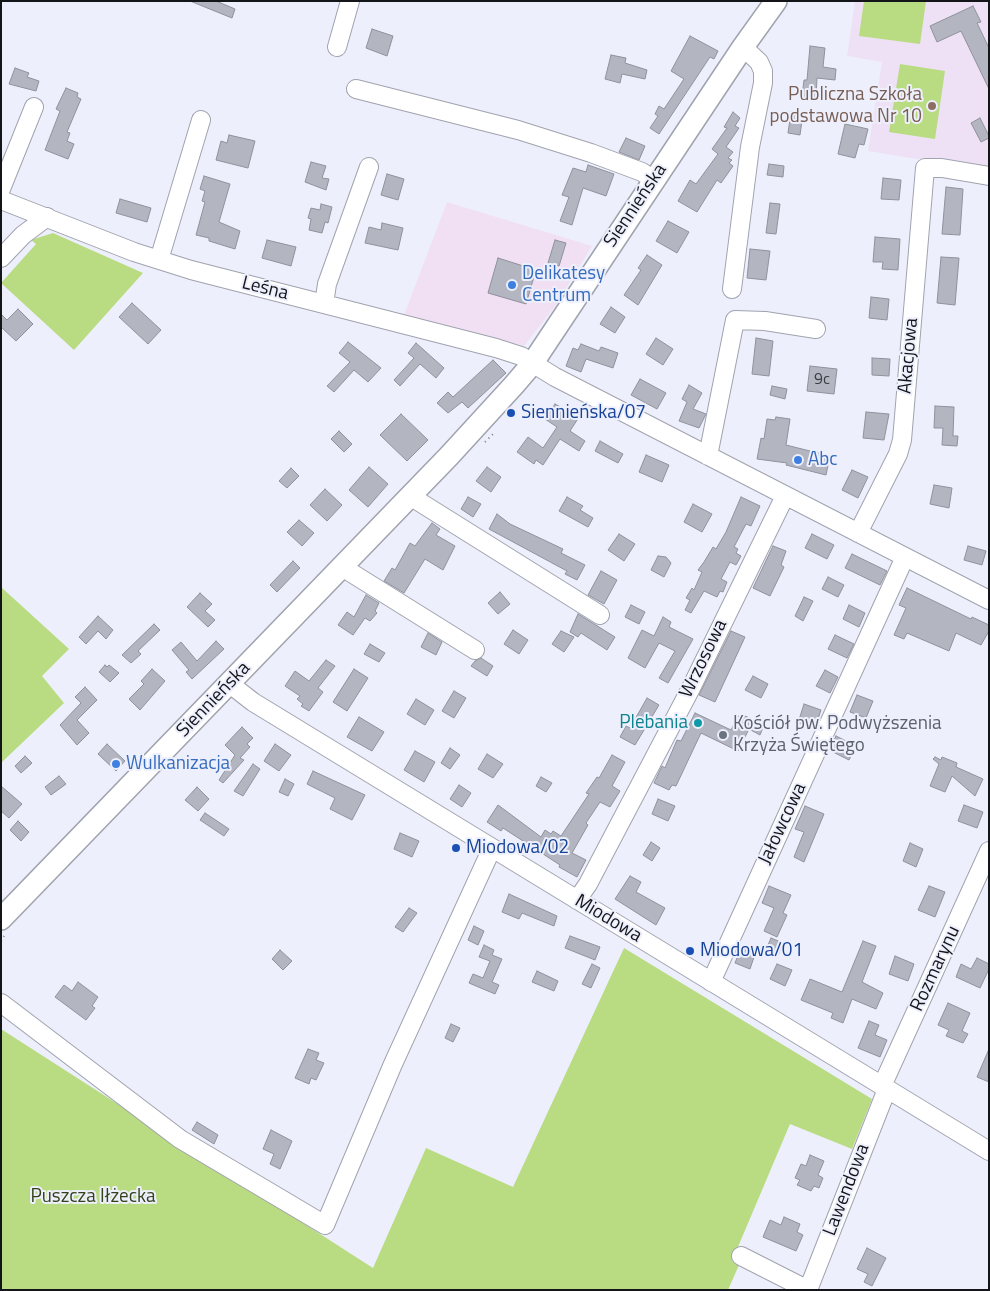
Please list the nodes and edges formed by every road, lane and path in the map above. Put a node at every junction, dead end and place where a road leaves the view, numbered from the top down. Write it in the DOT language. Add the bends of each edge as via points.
graph roads {
  1 [pos="350,1"];
  2 [pos="776,1"];
  3 [pos="337,47"];
  4 [pos="743,47"];
  5 [pos="356,88"];
  6 [pos="34,107"];
  7 [pos="201,120"];
  8 [pos="369,167"];
  9 [pos="989,176"];
  10 [pos="654,180"];
  11 [pos="1,189"];
  12 [pos="1,200"];
  13 [pos="47,218"];
  14 [pos="1,258"];
  15 [pos="159,260"];
  16 [pos="732,290"];
  17 [pos="324,304"];
  18 [pos="816,329"];
  19 [pos="532,364"];
  20 [pos="708,456"];
  21 [pos="410,496"];
  22 [pos="786,496"];
  23 [pos="858,533"];
  24 [pos="905,557"];
  25 [pos="342,567"];
  26 [pos="988,595"];
  27 [pos="600,615"];
  28 [pos="475,650"];
  29 [pos="230,684"];
  30 [pos="492,848"];
  31 [pos="989,851"];
  32 [pos="576,900"];
  33 [pos="1,918"];
  34 [pos="711,982"];
  35 [pos="1,1003"];
  36 [pos="884,1088"];
  37 [pos="989,1151"];
  38 [pos="741,1256"];
  39 [pos="808,1290"];
  1 -- 3 [label="street"];
  2 -- 4 [label="main road, Siennieńska"];
  4 -- 10 [label="main road, Siennieńska"];
  4 -- 16 [label="street" via="759,62 763,83 750,147"];
  5 -- 10 [label="street" via="518,130 591,153 642,172"];
  6 -- 11 [label="street"];
  7 -- 15 [label="street"];
  8 -- 17 [label="street" via="327,284"];
  9 -- 23 [label="street, Akacjowa" via="925,168 902,440"];
  10 -- 19 [label="main road, Siennieńska"];
  12 -- 13 [label="street, Leśna"];
  13 -- 14 [label="street"];
  13 -- 15 [label="street, Leśna"];
  15 -- 17 [label="street, Leśna"];
  17 -- 19 [label="street, Leśna" via="496,348 521,356"];
  18 -- 20 [label="street" via="735,320"];
  19 -- 20 [label="street"];
  19 -- 21 [label="main road, Siennieńska"];
  20 -- 22 [label="street"];
  21 -- 25 [label="main road, Siennieńska"];
  21 -- 27 [label="street"];
  22 -- 23 [label="street"];
  22 -- 32 [label="street, Wrzosowa" via="686,696 588,884"];
  23 -- 24 [label="street"];
  24 -- 26 [label="street"];
  24 -- 34 [label="street, Jałowcowa"];
  25 -- 28 [label="street"];
  25 -- 29 [label="main road, Siennieńska"];
  29 -- 30 [label="street, Miodowa" via="253,702"];
  29 -- 33 [label="main road, Siennieńska"];
  30 -- 32 [label="street, Miodowa"];
  30 -- 35 [label="street" via="393,1064 324,1225 180,1139"];
  31 -- 36 [label="street, Rozmarynu"];
  32 -- 34 [label="street, Miodowa"];
  34 -- 36 [label="street, Miodowa"];
  36 -- 37 [label="street, Miodowa"];
  36 -- 39 [label="street, Lawendowa"];
  38 -- 39 [label="street"];
}
